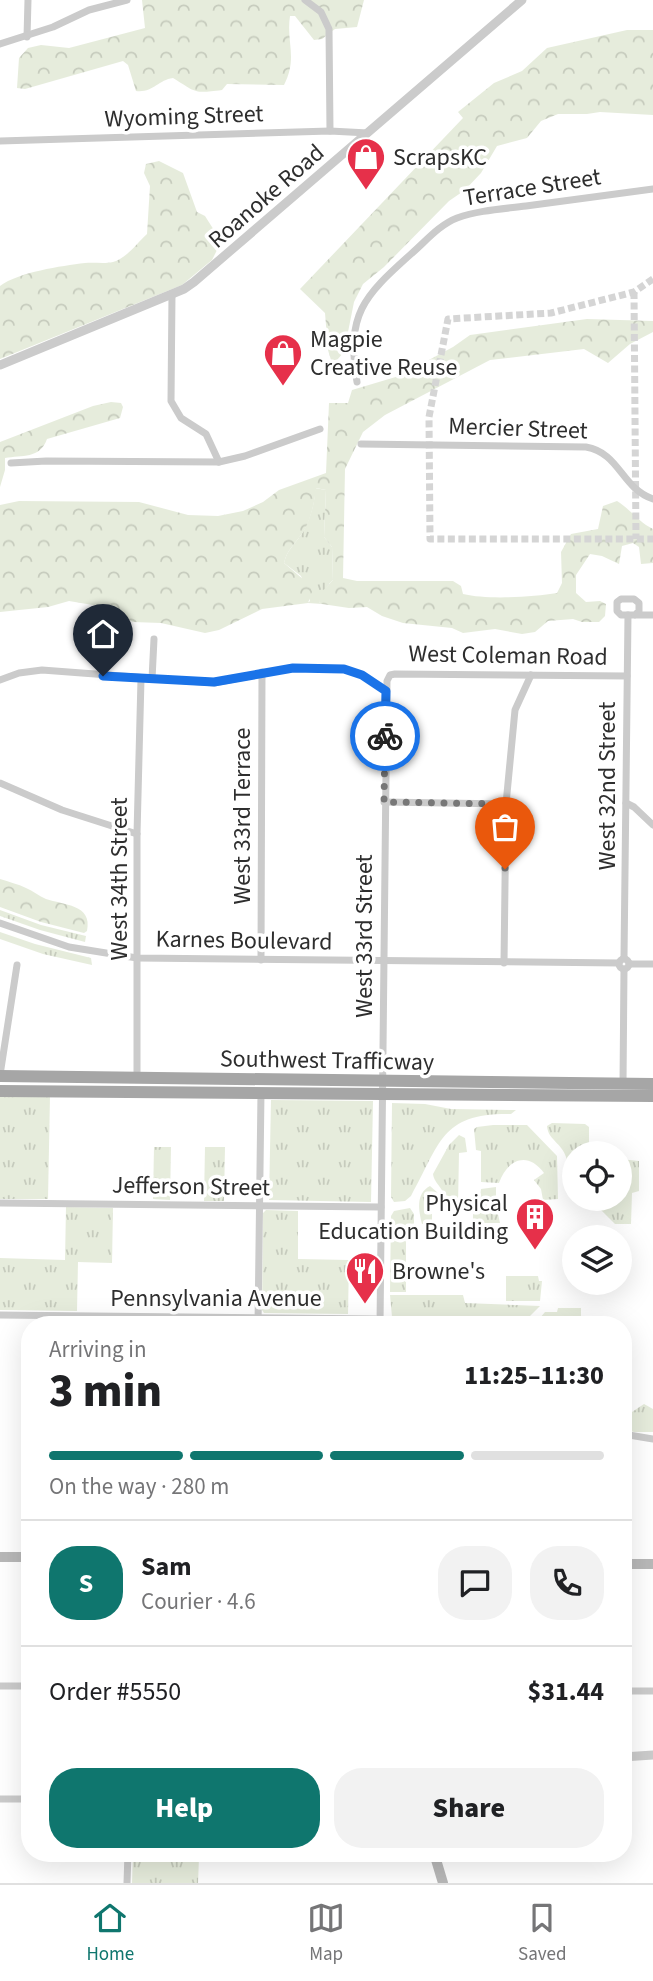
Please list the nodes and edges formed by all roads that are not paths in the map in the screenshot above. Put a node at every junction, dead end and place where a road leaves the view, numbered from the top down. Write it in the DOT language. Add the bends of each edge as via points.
graph roads {
  1 [pos="27,0"];
  2 [pos="127,0"];
  3 [pos="305,0"];
  4 [pos="522,0"];
  5 [pos="27,37"];
  6 [pos="0,44"];
  7 [pos="330,131"];
  8 [pos="368,132"];
  9 [pos="0,141"];
  10 [pos="653,189"];
  11 [pos="172,295"];
  12 [pos="0,365"];
  13 [pos="357,382"];
  14 [pos="320,429"];
  15 [pos="361,444"];
  16 [pos="219,462"];
  17 [pos="11,463"];
  18 [pos="653,499"];
  19 [pos="653,615"];
  20 [pos="154,639"];
  21 [pos="262,672"];
  22 [pos="390,675"];
  23 [pos="531,675"];
  24 [pos="627,676"];
  25 [pos="141,679"];
  26 [pos="0,680"];
  27 [pos="152,680"];
  28 [pos="386,691"];
  29 [pos="0,783"];
  30 [pos="384,802"];
  31 [pos="626,803"];
  32 [pos="506,804"];
  33 [pos="653,825"];
  34 [pos="137,834"];
  35 [pos="0,923"];
  36 [pos="137,958"];
  37 [pos="261,960"];
  38 [pos="383,962"];
  39 [pos="505,963"];
  40 [pos="624,964"];
  41 [pos="653,964"];
  42 [pos="17,965"];
  43 [pos="0,1076"];
  44 [pos="137,1079"];
  45 [pos="623,1084"];
  46 [pos="653,1084"];
  47 [pos="382,1087"];
  48 [pos="0,1091"];
  49 [pos="261,1092"];
  50 [pos="653,1096"];
  51 [pos="0,1203"];
  52 [pos="259,1206"];
  53 [pos="381,1207"];
  54 [pos="0,1315"];
  55 [pos="258,1316"];
  56 [pos="380,1316"];
  57 [pos="21,1317"];
  58 [pos="632,1436"];
  59 [pos="653,1439"];
  60 [pos="0,1556"];
  61 [pos="21,1557"];
  62 [pos="632,1563"];
  63 [pos="653,1564"];
  64 [pos="0,1686"];
  65 [pos="21,1686"];
  66 [pos="632,1690"];
  67 [pos="653,1691"];
  68 [pos="653,1755"];
  69 [pos="632,1756"];
  70 [pos="0,1799"];
  71 [pos="21,1799"];
  72 [pos="128,1862"];
  73 [pos="437,1862"];
  74 [pos="127,1883"];
  75 [pos="443,1883"];
  1 -- 5 [label="street"];
  2 -- 5 [label="street" via="89,10"];
  3 -- 7 [label="street" via="321,12 329,29"];
  4 -- 8 [label="street, Roanoke Road"];
  5 -- 6 [label="street"];
  7 -- 8 [label="street, Wyoming Street"];
  7 -- 9 [label="street, Wyoming Street"];
  8 -- 11 [label="street, Roanoke Road" via="194,282"];
  10 -- 13 [label="street, Terrace Street" via="472,213 442,225 366,298 354,334"];
  11 -- 12 [label="street, Roanoke Road"];
  11 -- 16 [label="street" via="171,401 181,418 206,434"];
  14 -- 16 [label="street"];
  15 -- 18 [label="street, Mercier Street" via="599,449 640,495"];
  16 -- 17 [label="street"];
  19 -- 24 [label="street, West 32nd Street" via="631,615"];
  20 -- 27 [label="street"];
  21 -- 27 [label="street, West Coleman Road" via="214,682"];
  21 -- 28 [label="street, West Coleman Road" via="344,669"];
  21 -- 37 [label="street, West 33rd Terrace"];
  22 -- 23 [label="street, West Coleman Road"];
  22 -- 28 [label="street, West 33rd Street"];
  23 -- 24 [label="street, West Coleman Road"];
  23 -- 32 [label="street" via="515,710"];
  24 -- 31 [label="street, West 32nd Street"];
  25 -- 26 [label="street, West Coleman Road" via="42,670"];
  25 -- 27 [label="street, West Coleman Road"];
  25 -- 34 [label="street, West 34th Street"];
  28 -- 30 [label="street, West 33rd Street"];
  29 -- 34 [label="street" via="62,810"];
  30 -- 32 [label="street"];
  30 -- 38 [label="street, West 33rd Street"];
  31 -- 33 [label="street"];
  31 -- 40 [label="street, West 32nd Street"];
  32 -- 39 [label="street"];
  34 -- 36 [label="street, West 34th Street"];
  35 -- 36 [label="street, Karnes Boulevard" via="69,947"];
  36 -- 37 [label="street, Karnes Boulevard"];
  36 -- 44 [label="street, West 34th Street"];
  37 -- 38 [label="street, Karnes Boulevard"];
  38 -- 39 [label="street, Karnes Boulevard"];
  38 -- 47 [label="street, West 33rd Street"];
  39 -- 40 [label="street, Karnes Boulevard"];
  40 -- 41 [label="street, Karnes Boulevard"];
  40 -- 45 [label="street, West 32nd Street"];
  42 -- 43 [label="street"];
  43 -- 44 [label="main road, Southwest Trafficway"];
  44 -- 47 [label="main road, Southwest Trafficway"];
  45 -- 46 [label="main road, Southwest Trafficway"];
  45 -- 47 [label="main road, Southwest Trafficway"];
  47 -- 49 [label="main road, Southwest Trafficway"];
  47 -- 50 [label="main road, Southwest Trafficway"];
  47 -- 53 [label="street, West 33rd Street"];
  48 -- 49 [label="main road, Southwest Trafficway"];
  49 -- 52 [label="street"];
  51 -- 52 [label="street, Jefferson Street"];
  52 -- 53 [label="street, Jefferson Street"];
  52 -- 55 [label="street"];
  53 -- 56 [label="street, West 33rd Street"];
  54 -- 57 [label="street, Pennsylvania Avenue"];
  58 -- 59 [label="street"];
  60 -- 61 [label="main road"];
  62 -- 63 [label="main road"];
  64 -- 65 [label="street"];
  66 -- 67 [label="street"];
  68 -- 69 [label="street"];
  70 -- 71 [label="street"];
  72 -- 74 [label="street"];
  73 -- 75 [label="main road"];
}
